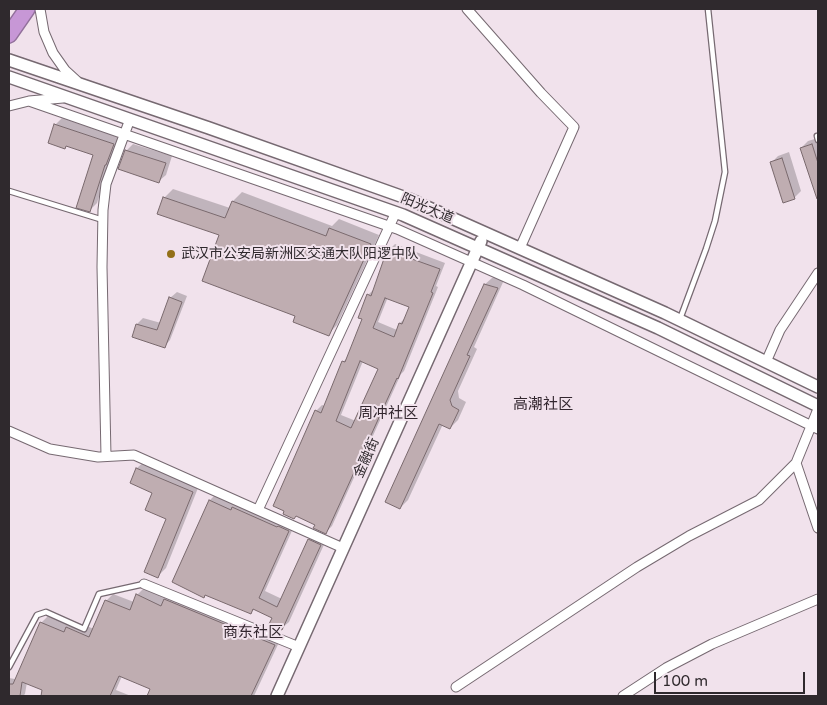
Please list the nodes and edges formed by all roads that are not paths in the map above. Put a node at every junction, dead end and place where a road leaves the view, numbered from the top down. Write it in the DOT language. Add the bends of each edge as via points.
graph roads {
  1 [pos="27,9"];
  2 [pos="40,9"];
  3 [pos="466,9"];
  4 [pos="708,9"];
  5 [pos="9,35"];
  6 [pos="9,60"];
  7 [pos="9,77"];
  8 [pos="81,85"];
  9 [pos="68,97"];
  10 [pos="29,101"];
  11 [pos="9,106"];
  12 [pos="130,119"];
  13 [pos="125,134"];
  14 [pos="9,191"];
  15 [pos="396,212"];
  16 [pos="103,220"];
  17 [pos="389,226"];
  18 [pos="484,232"];
  19 [pos="478,248"];
  20 [pos="520,248"];
  21 [pos="471,262"];
  22 [pos="818,273"];
  23 [pos="679,320"];
  24 [pos="766,362"];
  25 [pos="818,387"];
  26 [pos="818,407"];
  27 [pos="815,427"];
  28 [pos="9,431"];
  29 [pos="106,456"];
  30 [pos="796,462"];
  31 [pos="258,510"];
  32 [pos="818,528"];
  33 [pos="344,548"];
  34 [pos="144,584"];
  35 [pos="818,599"];
  36 [pos="299,647"];
  37 [pos="9,667"];
  38 [pos="456,686"];
  39 [pos="277,696"];
  40 [pos="623,696"];
  1 -- 5 [label="highway"];
  2 -- 8 [label="street" via="44,32 53,53"];
  3 -- 20 [label="street" via="574,127"];
  4 -- 23 [label="lane" via="725,172 706,249"];
  6 -- 8 [label="main road, 阳光大道"];
  7 -- 9 [label="main road, 阳光大道"];
  8 -- 18 [label="main road, 阳光大道" via="409,199"];
  9 -- 10 [label="street"];
  9 -- 12 [label="main road, 阳光大道"];
  10 -- 11 [label="street"];
  10 -- 13 [label="street"];
  12 -- 13 [label="street"];
  12 -- 15 [label="main road, 阳光大道"];
  13 -- 16 [label="street" via="106,184"];
  13 -- 17 [label="street"];
  14 -- 16 [label="lane"];
  15 -- 17 [label="street"];
  15 -- 19 [label="main road, 阳光大道"];
  16 -- 29 [label="street"];
  17 -- 21 [label="street"];
  17 -- 31 [label="street"];
  18 -- 19 [label="main road, 金融街"];
  18 -- 20 [label="main road, 阳光大道"];
  19 -- 21 [label="main road, 金融街"];
  19 -- 26 [label="main road, 阳光大道" via="658,328"];
  20 -- 23 [label="main road, 阳光大道"];
  21 -- 27 [label="street"];
  21 -- 33 [label="main road, 金融街"];
  22 -- 24 [label="street" via="780,330"];
  23 -- 24 [label="main road, 阳光大道"];
  24 -- 25 [label="main road, 阳光大道"];
  26 -- 27 [label="street"];
  27 -- 30 [label="street"];
  28 -- 29 [label="street" via="50,449"];
  29 -- 31 [label="street" via="134,455"];
  30 -- 32 [label="street"];
  30 -- 38 [label="street" via="759,500 637,567"];
  31 -- 33 [label="street"];
  33 -- 36 [label="main road, 金融街"];
  34 -- 36 [label="street"];
  34 -- 37 [label="lane" via="99,594 84,629 46,612 36,615"];
  35 -- 40 [label="street" via="712,644"];
  36 -- 39 [label="main road, 金融街"];
}
